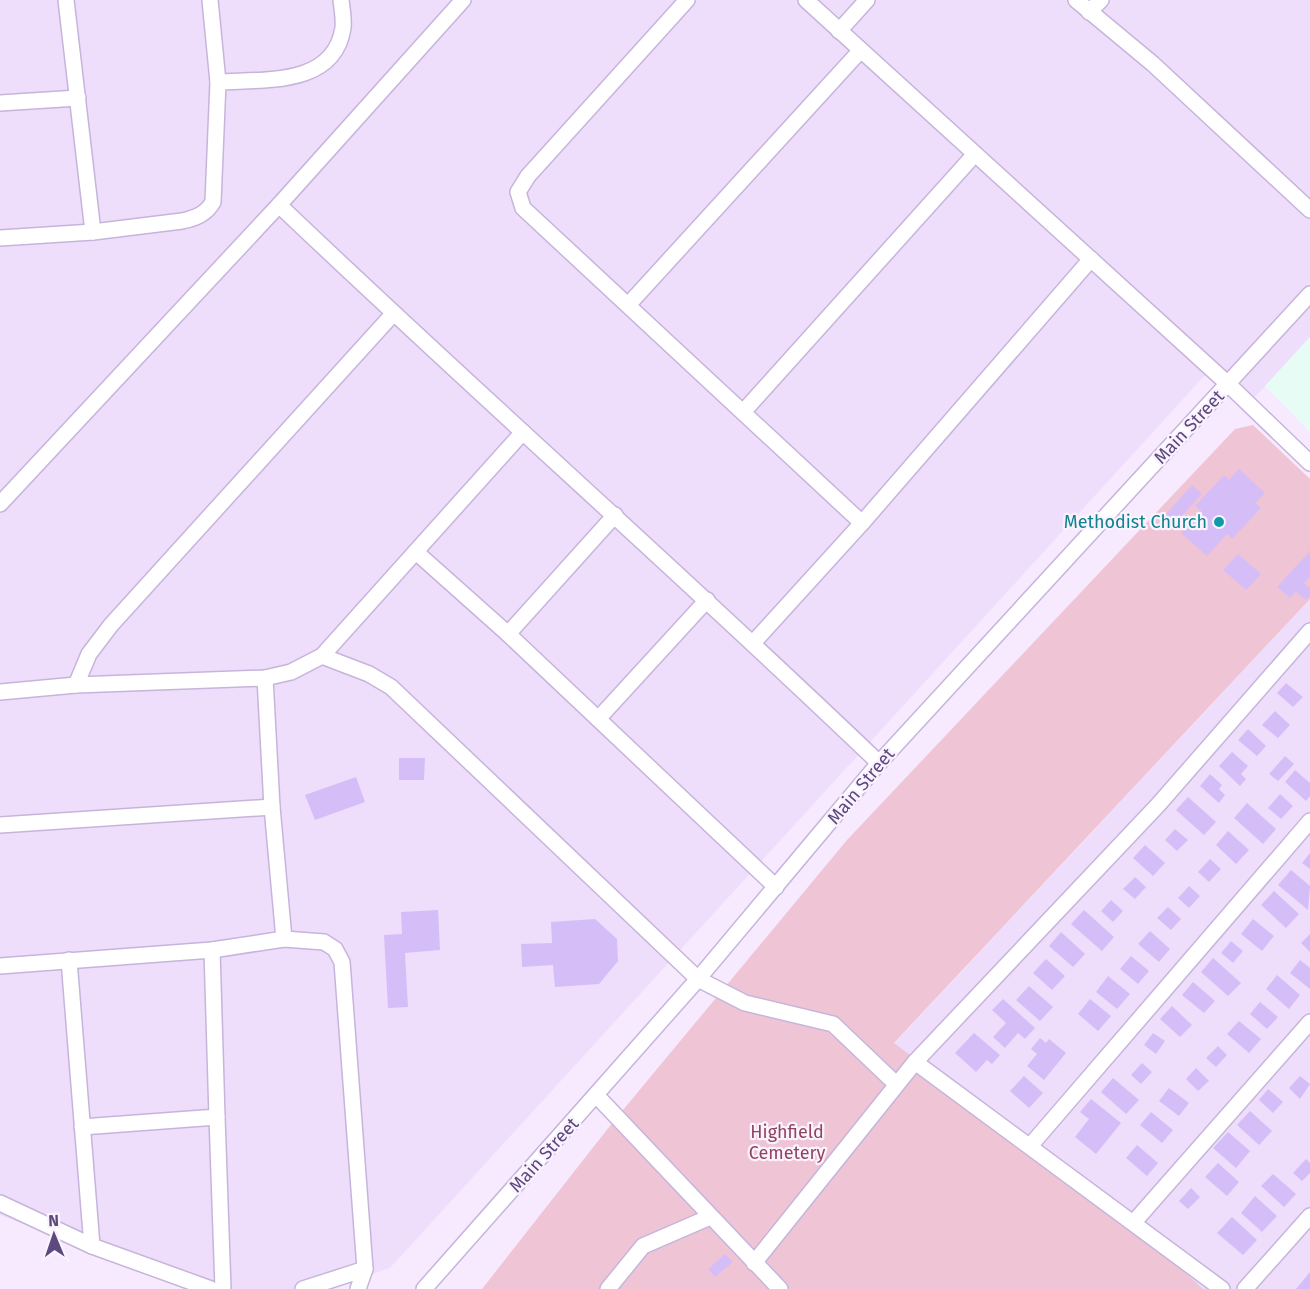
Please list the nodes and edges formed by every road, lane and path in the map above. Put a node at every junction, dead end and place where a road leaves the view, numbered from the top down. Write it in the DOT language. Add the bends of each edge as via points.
graph roads {
  1 [pos="66,0"];
  2 [pos="210,0"];
  3 [pos="341,0"];
  4 [pos="463,0"];
  5 [pos="687,0"];
  6 [pos="807,0"];
  7 [pos="867,0"];
  8 [pos="1076,0"];
  9 [pos="1101,0"];
  10 [pos="1089,12"];
  11 [pos="839,31"];
  12 [pos="860,51"];
  13 [pos="218,82"];
  14 [pos="78,98"];
  15 [pos="0,103"];
  16 [pos="975,153"];
  17 [pos="279,205"];
  18 [pos="1310,210"];
  19 [pos="93,232"];
  20 [pos="0,238"];
  21 [pos="1091,259"];
  22 [pos="1310,294"];
  23 [pos="629,304"];
  24 [pos="393,314"];
  25 [pos="1228,384"];
  26 [pos="744,411"];
  27 [pos="523,432"];
  28 [pos="1310,463"];
  29 [pos="0,504"];
  30 [pos="615,515"];
  31 [pos="862,523"];
  32 [pos="416,552"];
  33 [pos="707,600"];
  34 [pos="1310,631"];
  35 [pos="508,634"];
  36 [pos="753,643"];
  37 [pos="322,656"];
  38 [pos="265,678"];
  39 [pos="76,686"];
  40 [pos="0,692"];
  41 [pos="598,719"];
  42 [pos="879,763"];
  43 [pos="272,807"];
  44 [pos="1310,821"];
  45 [pos="0,825"];
  46 [pos="776,887"];
  47 [pos="284,939"];
  48 [pos="212,950"];
  49 [pos="69,960"];
  50 [pos="0,966"];
  51 [pos="698,979"];
  52 [pos="1310,1022"];
  53 [pos="915,1062"];
  54 [pos="896,1084"];
  55 [pos="597,1096"];
  56 [pos="217,1117"];
  57 [pos="82,1127"];
  58 [pos="1030,1146"];
  59 [pos="0,1203"];
  60 [pos="711,1216"];
  61 [pos="1310,1216"];
  62 [pos="1134,1222"];
  63 [pos="93,1245"];
  64 [pos="754,1263"];
  65 [pos="365,1269"];
  66 [pos="211,1289"];
  67 [pos="224,1289"];
  68 [pos="303,1289"];
  69 [pos="358,1289"];
  70 [pos="424,1289"];
  71 [pos="608,1289"];
  72 [pos="780,1289"];
  73 [pos="1222,1289"];
  74 [pos="1245,1289"];
  1 -- 14 [label="street"];
  2 -- 13 [label="street"];
  3 -- 13 [label="street" via="343,27 337,49 320,68 299,76"];
  4 -- 17 [label="street"];
  5 -- 23 [label="street" via="528,176 518,192 523,208"];
  6 -- 11 [label="street"];
  7 -- 11 [label="street"];
  8 -- 10 [label="street"];
  9 -- 10 [label="street"];
  10 -- 18 [label="street" via="1153,64"];
  11 -- 12 [label="street"];
  12 -- 16 [label="street"];
  12 -- 23 [label="street"];
  13 -- 19 [label="street" via="213,202 208,211 194,219"];
  14 -- 15 [label="street"];
  14 -- 19 [label="street"];
  16 -- 21 [label="street"];
  16 -- 26 [label="street"];
  17 -- 24 [label="street"];
  17 -- 29 [label="street"];
  19 -- 20 [label="street"];
  21 -- 25 [label="street"];
  21 -- 31 [label="street"];
  22 -- 25 [label="street, Main Street"];
  23 -- 26 [label="street"];
  24 -- 27 [label="street"];
  24 -- 39 [label="street" via="111,625 89,654"];
  25 -- 28 [label="street"];
  25 -- 42 [label="street, Main Street"];
  26 -- 31 [label="street"];
  27 -- 30 [label="street"];
  27 -- 32 [label="street"];
  30 -- 33 [label="street"];
  30 -- 35 [label="street"];
  31 -- 36 [label="street"];
  32 -- 35 [label="street"];
  32 -- 37 [label="street"];
  33 -- 36 [label="street"];
  33 -- 41 [label="street"];
  34 -- 53 [label="street" via="1158,804"];
  35 -- 41 [label="street"];
  36 -- 42 [label="street"];
  37 -- 38 [label="street" via="291,672"];
  37 -- 51 [label="street" via="392,687"];
  38 -- 39 [label="street"];
  38 -- 43 [label="street"];
  39 -- 40 [label="street"];
  41 -- 46 [label="street"];
  42 -- 46 [label="street, Main Street"];
  43 -- 45 [label="street"];
  43 -- 47 [label="street"];
  44 -- 58 [label="street"];
  46 -- 51 [label="street, Main Street"];
  47 -- 48 [label="street"];
  47 -- 65 [label="street" via="324,942 335,949 342,962"];
  48 -- 49 [label="street"];
  48 -- 56 [label="street"];
  49 -- 50 [label="street"];
  49 -- 57 [label="street"];
  51 -- 54 [label="street" via="745,1003 833,1024"];
  51 -- 55 [label="street, Main Street"];
  52 -- 62 [label="street"];
  53 -- 54 [label="street"];
  53 -- 58 [label="street"];
  54 -- 64 [label="street"];
  55 -- 60 [label="street"];
  55 -- 70 [label="street, Main Street"];
  56 -- 57 [label="street"];
  56 -- 67 [label="street"];
  57 -- 63 [label="street"];
  58 -- 62 [label="street"];
  59 -- 63 [label="street"];
  60 -- 64 [label="street"];
  60 -- 71 [label="street" via="643,1246"];
  61 -- 74 [label="street"];
  62 -- 73 [label="street"];
  63 -- 66 [label="street"];
  64 -- 72 [label="street"];
  65 -- 68 [label="street"];
  65 -- 69 [label="street"];
}
